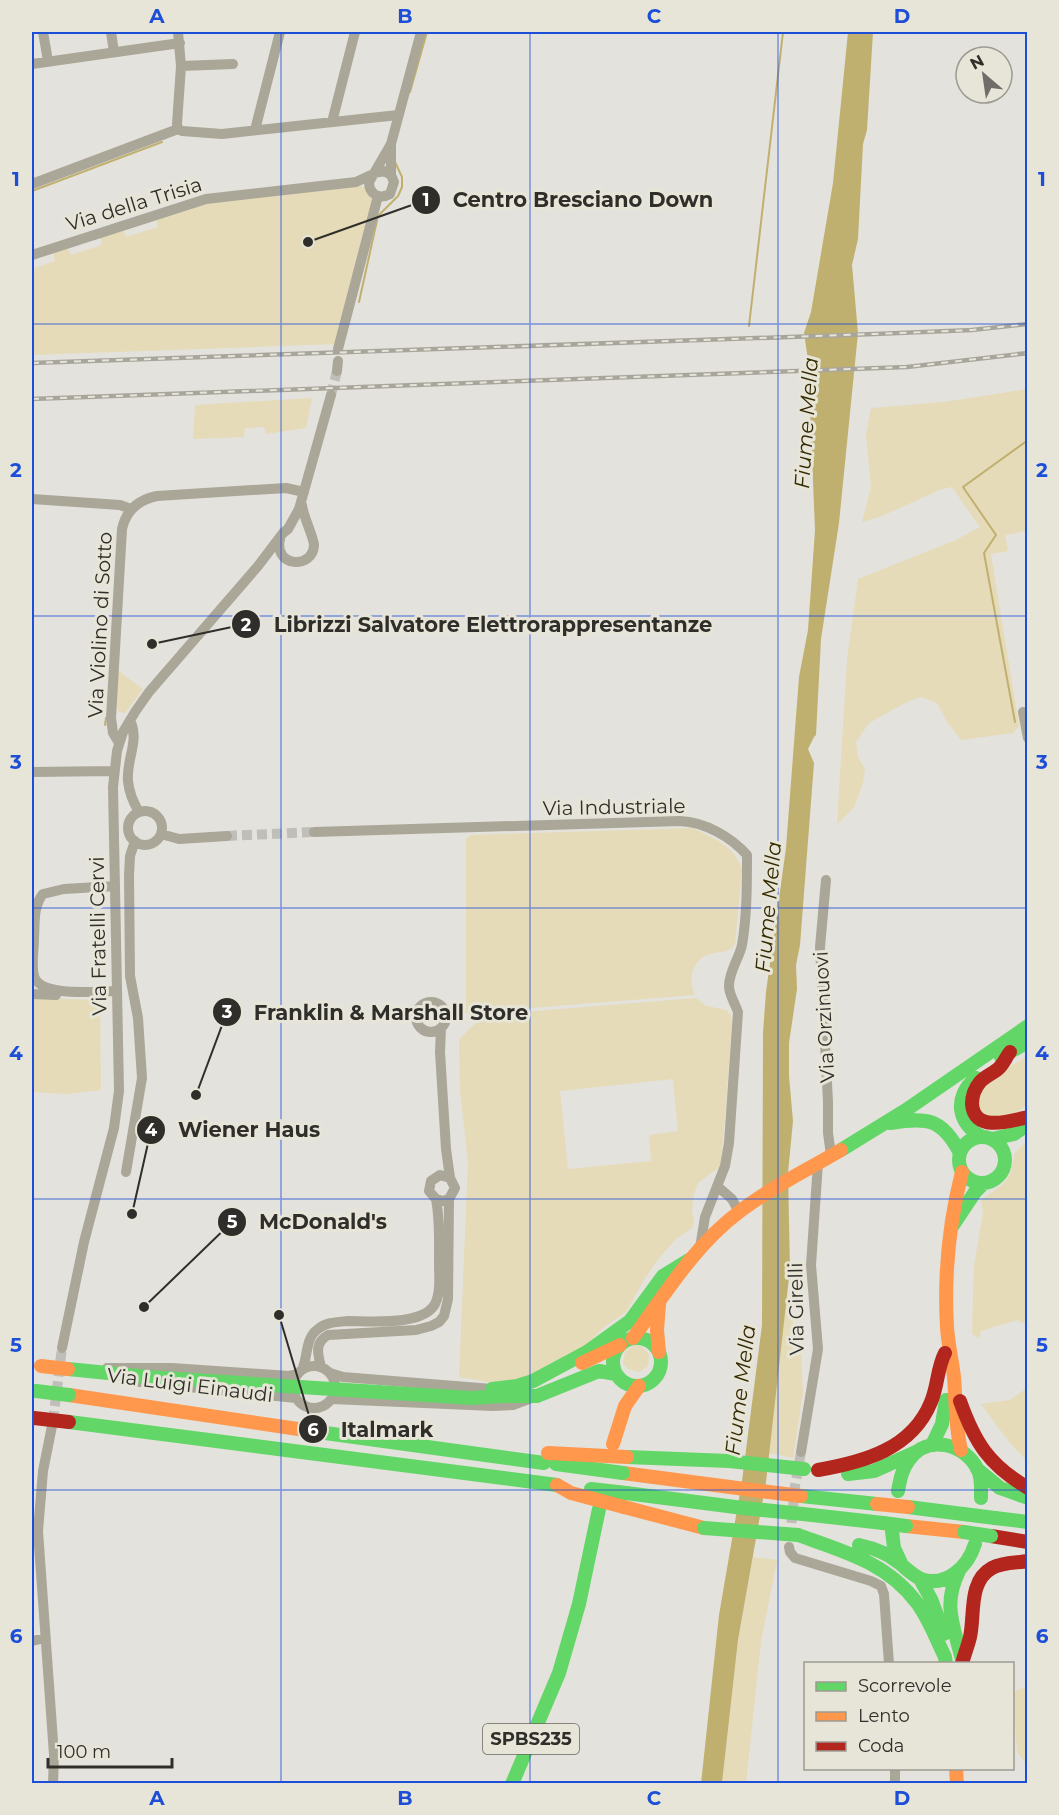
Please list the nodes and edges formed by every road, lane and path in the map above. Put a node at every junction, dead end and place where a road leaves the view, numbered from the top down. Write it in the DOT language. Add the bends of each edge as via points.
graph roads {
  1 [pos="44,32"];
  2 [pos="111,32"];
  3 [pos="280,32"];
  4 [pos="355,32"];
  5 [pos="421,32"];
  6 [pos="179,37"];
  7 [pos="114,52"];
  8 [pos="48,61"];
  9 [pos="32,64"];
  10 [pos="233,64"];
  11 [pos="181,66"];
  12 [pos="398,114"];
  13 [pos="332,122"];
  14 [pos="178,129"];
  15 [pos="255,130"];
  16 [pos="391,144"];
  17 [pos="373,174"];
  18 [pos="391,175"];
  19 [pos="356,182"];
  20 [pos="32,184"];
  21 [pos="369,187"];
  22 [pos="378,196"];
  23 [pos="32,255"];
  24 [pos="338,349"];
  25 [pos="331,395"];
  26 [pos="302,497"];
  27 [pos="32,499"];
  28 [pos="131,509"];
  29 [pos="284,533"];
  30 [pos="309,533"];
  31 [pos="281,554"];
  32 [pos="258,566"];
  33 [pos="1023,712"];
  34 [pos="130,720"];
  35 [pos="1028,738"];
  36 [pos="119,743"];
  37 [pos="114,771"];
  38 [pos="32,772"];
  39 [pos="139,812"];
  40 [pos="314,832"];
  41 [pos="161,834"];
  42 [pos="227,836"];
  43 [pos="135,841"];
  44 [pos="826,880"];
  45 [pos="115,886"];
  46 [pos="32,964"];
  47 [pos="32,994"];
  48 [pos="117,994"];
  49 [pos="1028,1026"];
  50 [pos="441,1028"];
  51 [pos="427,1031"];
  52 [pos="1028,1042"];
  53 [pos="440,1052"];
  54 [pos="1010,1052"];
  55 [pos="940,1088"];
  56 [pos="1028,1117"];
  57 [pos="884,1124"];
  58 [pos="1028,1124"];
  59 [pos="1014,1134"];
  60 [pos="987,1138"];
  61 [pos="446,1149"];
  62 [pos="960,1153"];
  63 [pos="831,1155"];
  64 [pos="1005,1155"];
  65 [pos="818,1163"];
  66 [pos="126,1172"];
  67 [pos="962,1172"];
  68 [pos="436,1176"];
  69 [pos="450,1178"];
  70 [pos="983,1184"];
  71 [pos="717,1186"];
  72 [pos="436,1199"];
  73 [pos="449,1199"];
  74 [pos="739,1212"];
  75 [pos="952,1227"];
  76 [pos="700,1248"];
  77 [pos="691,1259"];
  78 [pos="659,1303"];
  79 [pos="947,1330"];
  80 [pos="633,1338"];
  81 [pos="620,1346"];
  82 [pos="62,1348"];
  83 [pos="659,1352"];
  84 [pos="945,1353"];
  85 [pos="36,1365"];
  86 [pos="83,1370"];
  87 [pos="325,1370"];
  88 [pos="300,1372"];
  89 [pos="618,1376"];
  90 [pos="954,1382"];
  91 [pos="639,1386"];
  92 [pos="492,1389"];
  93 [pos="34,1391"];
  94 [pos="530,1393"];
  95 [pos="296,1398"];
  96 [pos="332,1399"];
  97 [pos="621,1410"];
  98 [pos="33,1418"];
  99 [pos="52,1421"];
  100 [pos="613,1444"];
  101 [pos="932,1445"];
  102 [pos="961,1450"];
  103 [pos="801,1452"];
  104 [pos="917,1452"];
  105 [pos="546,1458"];
  106 [pos="811,1469"];
  107 [pos="977,1469"];
  108 [pos="37,1470"];
  109 [pos="1028,1488"];
  110 [pos="898,1491"];
  111 [pos="1028,1497"];
  112 [pos="981,1498"];
  113 [pos="625,1500"];
  114 [pos="598,1509"];
  115 [pos="1028,1522"];
  116 [pos="888,1527"];
  117 [pos="798,1534"];
  118 [pos="1028,1542"];
  119 [pos="975,1544"];
  120 [pos="789,1547"];
  121 [pos="1028,1560"];
  122 [pos="901,1563"];
  123 [pos="964,1566"];
  124 [pos="920,1579"];
  125 [pos="45,1638"];
  126 [pos="32,1641"];
  127 [pos="945,1660"];
  128 [pos="889,1662"];
  129 [pos="962,1662"];
  130 [pos="53,1784"];
  131 [pos="512,1784"];
  1 -- 8 [label="street"];
  2 -- 7 [label="street"];
  3 -- 15 [label="street"];
  4 -- 13 [label="street"];
  5 -- 12 [label="street"];
  6 -- 7 [label="street"];
  6 -- 11 [label="street"];
  7 -- 8 [label="street"];
  8 -- 9 [label="street"];
  10 -- 11 [label="street"];
  11 -- 14 [label="street"];
  12 -- 13 [label="street"];
  12 -- 16 [label="street"];
  13 -- 15 [label="street"];
  14 -- 15 [label="street" via="222,134"];
  14 -- 20 [label="street"];
  16 -- 17 [label="street"];
  16 -- 18 [label="street"];
  17 -- 18 [label="street" via="384,171"];
  17 -- 19 [label="street, Via della Trisia"];
  17 -- 21 [label="street"];
  18 -- 22 [label="street" via="392,190 386,196"];
  19 -- 21 [label="street, Via della Trisia"];
  19 -- 23 [label="street, Via della Trisia" via="206,199"];
  21 -- 22 [label="street"];
  22 -- 24 [label="street"];
  25 -- 26 [label="street"];
  26 -- 28 [label="street, Via Violino di Sotto" via="286,488 157,496"];
  26 -- 29 [label="street, Via Fratelli Cervi" via="296,516"];
  26 -- 30 [label="street"];
  27 -- 28 [label="street, Via Violino di Sotto"];
  28 -- 36 [label="street, Via Violino di Sotto" via="122,529 111,718"];
  29 -- 30 [label="street" via="299,527"];
  29 -- 31 [label="street, Via Fratelli Cervi" via="278,546"];
  29 -- 32 [label="street, Via Fratelli Cervi"];
  30 -- 31 [label="street" via="314,543 308,558 292,562"];
  31 -- 32 [label="street, Via Fratelli Cervi"];
  32 -- 34 [label="street, Via Fratelli Cervi" via="149,692"];
  33 -- 35 [label="street"];
  34 -- 36 [label="street, Via Fratelli Cervi"];
  34 -- 39 [label="street" via="135,735 128,780"];
  36 -- 37 [label="street, Via Fratelli Cervi"];
  37 -- 38 [label="street"];
  37 -- 45 [label="street, Via Fratelli Cervi"];
  39 -- 41 [label="street" via="157,815 162,824"];
  39 -- 43 [label="street" via="129,825"];
  40 -- 71 [label="street, Via Industriale" via="680,821 726,836 738,845 747,855 747,889 742,946 729,986 738,1012 729,1143"];
  41 -- 42 [label="street" via="179,839"];
  41 -- 43 [label="street" via="150,844"];
  43 -- 66 [label="street" via="129,875 130,976 138,1018 142,1078"];
  44 -- 63 [label="street, Via Orzinuovi" via="821,957"];
  45 -- 46 [label="street" via="43,894 36,910"];
  45 -- 48 [label="street, Via Fratelli Cervi"];
  46 -- 48 [label="street" via="38,983 51,990"];
  47 -- 48 [label="street"];
  48 -- 82 [label="street, Via Fratelli Cervi" via="119,1091 114,1128"];
  49 -- 55 [label="main road" via="983,1054"];
  50 -- 51 [label="street"];
  50 -- 51 [label="street" via="444,1010 435,1003 426,1003 418,1009 416,1018"];
  50 -- 53 [label="street, Via Luigi Einaudi"];
  51 -- 53 [label="street, Via Luigi Einaudi"];
  52 -- 54 [label="main road"];
  53 -- 61 [label="street, Via Luigi Einaudi"];
  54 -- 55 [label="main road"];
  54 -- 56 [label="main road" via="999,1068 980,1083 972,1104 977,1116 987,1122 999,1124"];
  54 -- 60 [label="main road" via="970,1081 962,1096 961,1115 965,1124"];
  55 -- 57 [label="main road"];
  57 -- 62 [label="main road" via="920,1119 933,1122 949,1133"];
  57 -- 63 [label="main road"];
  58 -- 59 [label="main road"];
  59 -- 60 [label="main road"];
  59 -- 64 [label="main road"];
  60 -- 62 [label="main road" via="969,1141"];
  60 -- 64 [label="main road" via="998,1143"];
  61 -- 68 [label="street, Via Luigi Einaudi"];
  61 -- 69 [label="street, Via Luigi Einaudi"];
  62 -- 67 [label="main road"];
  63 -- 65 [label="main road"];
  64 -- 70 [label="main road" via="1001,1174"];
  65 -- 74 [label="main road"];
  65 -- 103 [label="street, Via Girelli" via="812,1265 818,1349"];
  67 -- 70 [label="main road" via="971,1181"];
  67 -- 75 [label="main road"];
  68 -- 69 [label="street"];
  68 -- 72 [label="street, Via Luigi Einaudi" via="429,1188"];
  69 -- 73 [label="street, Via Luigi Einaudi" via="455,1188"];
  70 -- 75 [label="main road"];
  71 -- 74 [label="street" via="732,1199"];
  71 -- 76 [label="street, Via Industriale" via="705,1217"];
  72 -- 73 [label="street"];
  72 -- 88 [label="street, Via Luigi Einaudi" via="439,1281 437,1299 429,1312 412,1319 323,1325 308,1341"];
  73 -- 87 [label="street, Via Luigi Einaudi" via="448,1299 444,1316 423,1329 328,1335 318,1347"];
  74 -- 76 [label="main road"];
  75 -- 79 [label="main road"];
  76 -- 77 [label="main road"];
  77 -- 78 [label="main road"];
  77 -- 92 [label="main road, Via Luigi Einaudi" via="663,1276 630,1321 586,1352 533,1381"];
  78 -- 80 [label="main road"];
  78 -- 83 [label="main road"];
  79 -- 84 [label="main road"];
  79 -- 90 [label="main road"];
  80 -- 81 [label="main road"];
  80 -- 83 [label="main road" via="646,1340"];
  81 -- 89 [label="main road" via="614,1357"];
  81 -- 94 [label="main road"];
  83 -- 91 [label="main road" via="660,1370 656,1377"];
  84 -- 101 [label="main road" via="946,1407"];
  84 -- 106 [label="main road" via="930,1405 912,1432 879,1456"];
  85 -- 86 [label="main road, bridge"];
  86 -- 88 [label="street, Via Luigi Einaudi" via="143,1367 288,1376"];
  86 -- 94 [label="main road, bridge" via="471,1398"];
  86 -- 95 [label="street, Via Luigi Einaudi" via="151,1384"];
  87 -- 88 [label="street, Via Luigi Einaudi" via="311,1366"];
  87 -- 92 [label="street, Via Luigi Einaudi" via="343,1377"];
  87 -- 96 [label="street, Via Luigi Einaudi" via="335,1385"];
  88 -- 95 [label="street, Via Luigi Einaudi" via="293,1386"];
  89 -- 91 [label="main road"];
  89 -- 94 [label="main road" via="606,1371 591,1373"];
  89 -- 97 [label="main road"];
  90 -- 102 [label="main road" via="953,1403"];
  90 -- 109 [label="main road" via="970,1432 982,1451 1010,1479"];
  91 -- 97 [label="main road"];
  92 -- 94 [label="main road, Via Luigi Einaudi"];
  93 -- 105 [label="main road, bridge" via="436,1450"];
  94 -- 96 [label="street" via="513,1405 493,1406"];
  95 -- 96 [label="street, Via Luigi Einaudi" via="313,1408"];
  97 -- 100 [label="main road"];
  98 -- 113 [label="main road, bridge" via="557,1485"];
  99 -- 108 [label="street"];
  101 -- 102 [label="main road" via="944,1444"];
  101 -- 104 [label="main road"];
  102 -- 107 [label="main road"];
  104 -- 106 [label="main road" via="874,1471 832,1474"];
  104 -- 110 [label="main road" via="905,1466"];
  105 -- 106 [label="main road, bridge" via="729,1461"];
  105 -- 115 [label="main road, bridge" via="718,1486"];
  107 -- 111 [label="main road" via="1002,1491"];
  107 -- 112 [label="main road" via="982,1481"];
  108 -- 125 [label="street" via="39,1577"];
  113 -- 116 [label="main road, bridge" via="707,1503"];
  113 -- 117 [label="main road, bridge" via="704,1528"];
  114 -- 131 [label="main road, SPBS235" via="561,1666"];
  116 -- 118 [label="main road, bridge" via="964,1532"];
  116 -- 122 [label="main road"];
  117 -- 122 [label="main road" via="864,1546"];
  117 -- 127 [label="main road" via="886,1570 918,1604"];
  119 -- 123 [label="main road"];
  120 -- 128 [label="street" via="795,1558 881,1586"];
  121 -- 123 [label="main road" via="1004,1554"];
  121 -- 129 [label="main road" via="999,1565 981,1579 974,1593 970,1635"];
  122 -- 124 [label="main road"];
  123 -- 124 [label="main road" via="937,1581"];
  123 -- 129 [label="main road" via="951,1584 949,1606"];
  124 -- 127 [label="main road" via="943,1630"];
  125 -- 126 [label="street"];
  125 -- 130 [label="street"];
}
